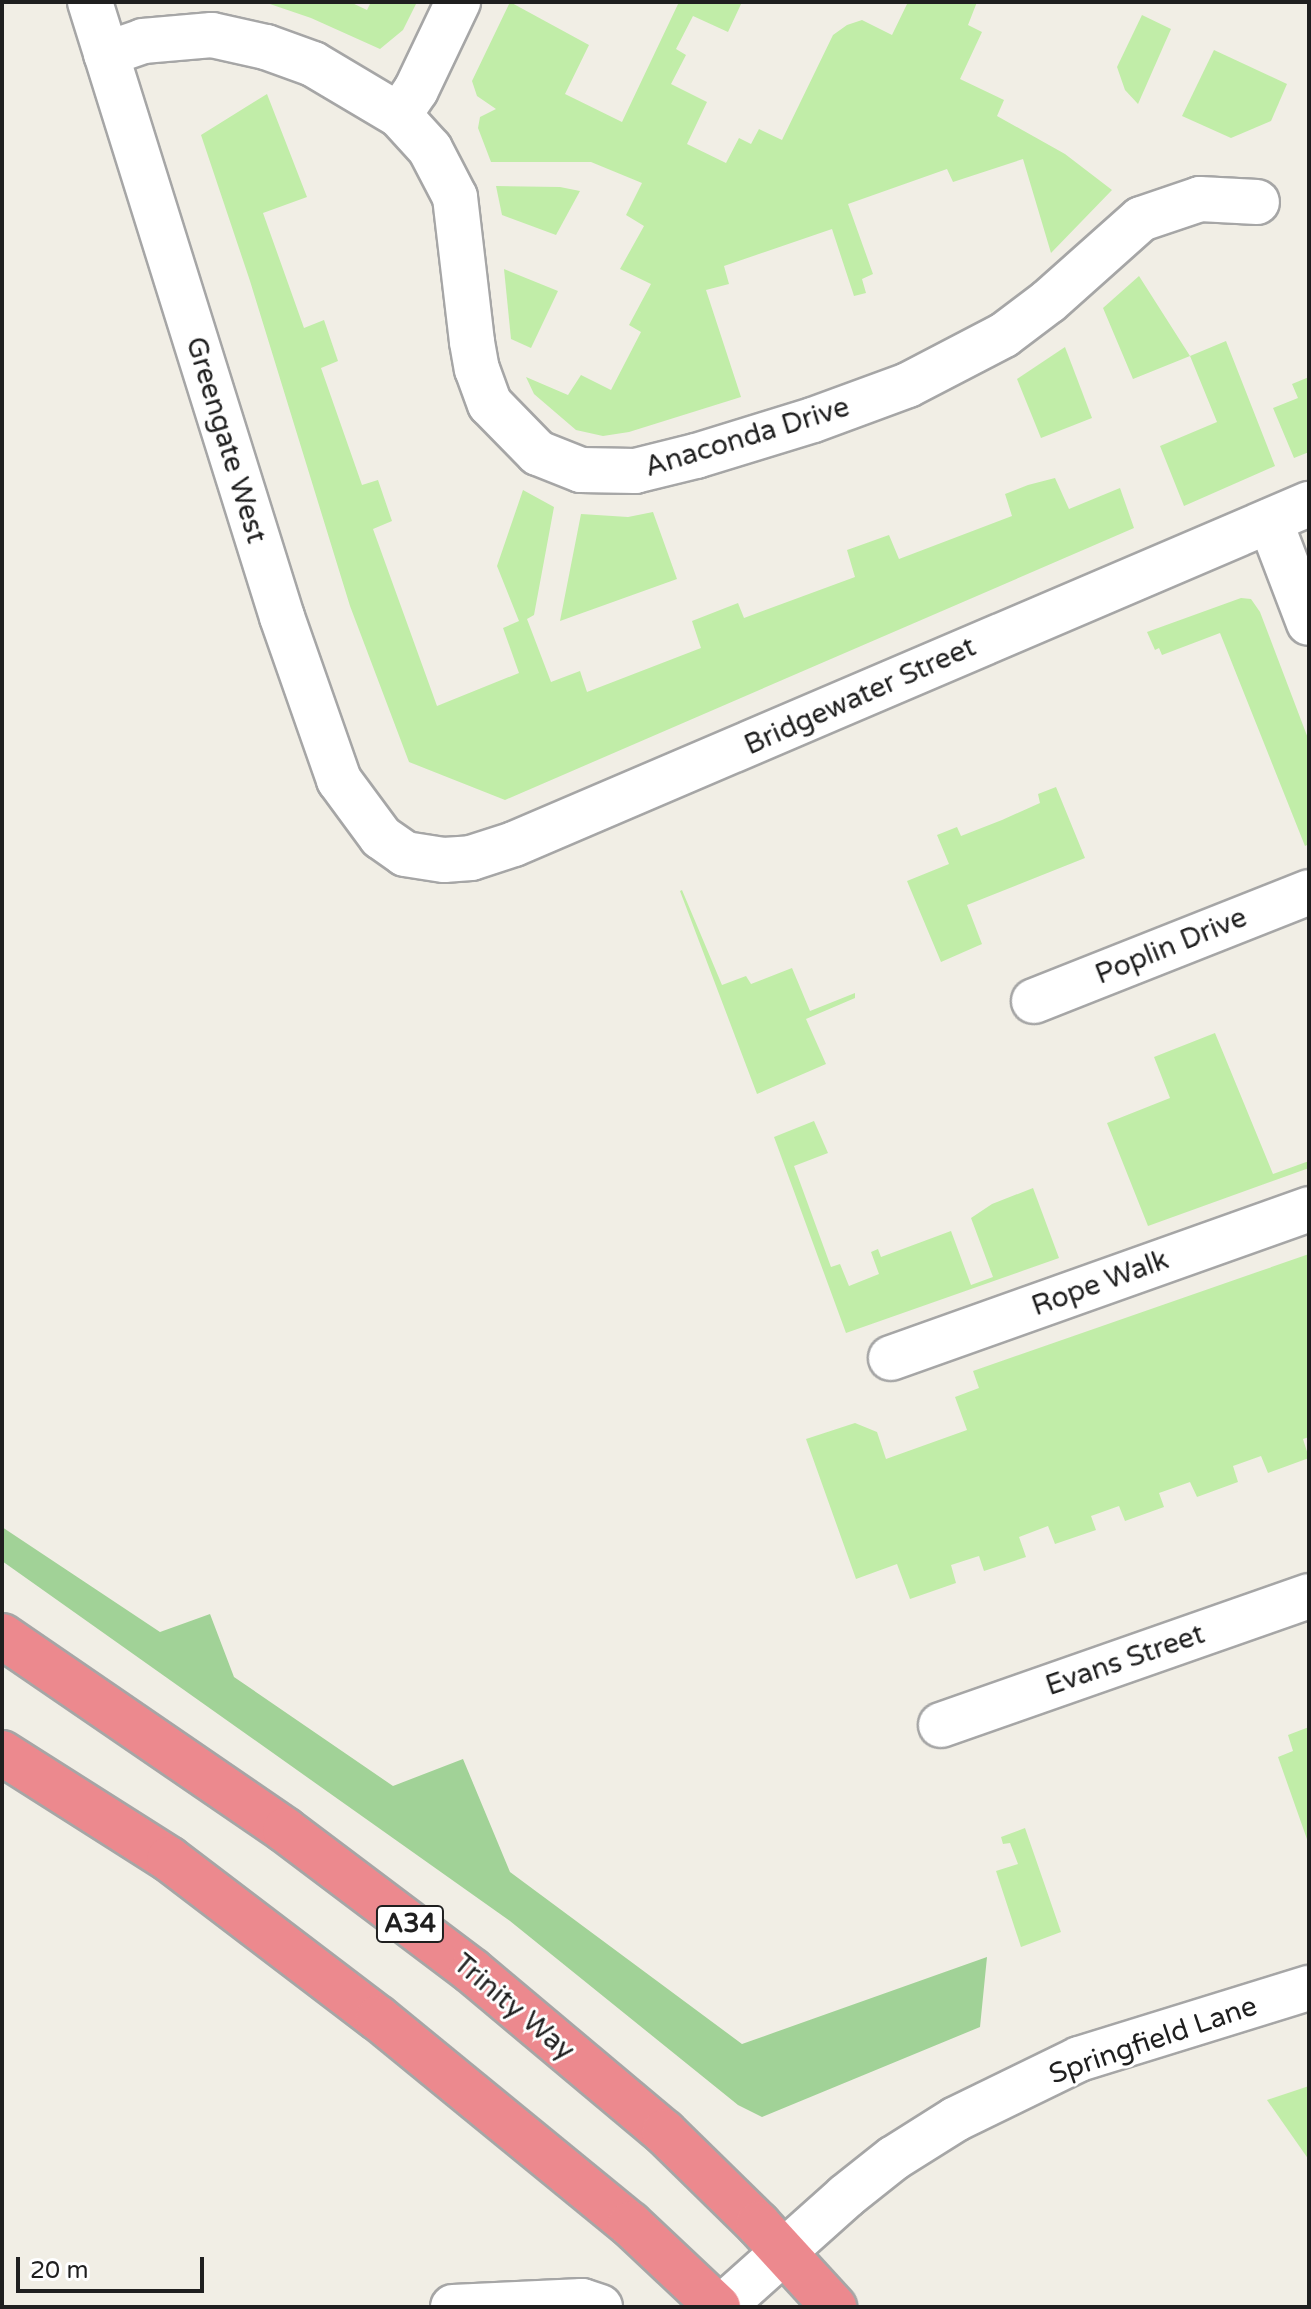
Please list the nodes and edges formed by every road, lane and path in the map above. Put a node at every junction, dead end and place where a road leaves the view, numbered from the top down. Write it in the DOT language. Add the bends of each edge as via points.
graph roads {
  1 [pos="90,2"];
  2 [pos="458,2"];
  3 [pos="106,54"];
  4 [pos="399,115"];
  5 [pos="1257,202"];
  6 [pos="1290,512"];
  7 [pos="1309,623"];
  8 [pos="405,854"];
  9 [pos="1309,892"];
  10 [pos="1034,1001"];
  11 [pos="1309,1209"];
  12 [pos="891,1358"];
  13 [pos="1309,1596"];
  14 [pos="2,1636"];
  15 [pos="941,1725"];
  16 [pos="2,1753"];
  17 [pos="1309,1988"];
  18 [pos="784,2253"];
  19 [pos="453,2307"];
  20 [pos="600,2307"];
  21 [pos="720,2307"];
  22 [pos="834,2307"];
  1 -- 3 [label="street, Greengate West"];
  2 -- 4 [label="street"];
  3 -- 4 [label="street, Anaconda Drive" via="143,41 212,35 313,64"];
  3 -- 8 [label="street, Greengate West" via="282,617 339,780 381,837"];
  4 -- 5 [label="street, Anaconda Drive" via="430,149 455,197 472,342 490,404 538,453 581,470 635,471 685,459 908,385 1004,335 1141,219 1200,199"];
  6 -- 7 [label="street"];
  6 -- 8 [label="street, Bridgewater Street" via="514,844 471,858"];
  9 -- 10 [label="street, Poplin Drive"];
  11 -- 12 [label="street, Rope Walk"];
  13 -- 15 [label="street, Evans Street"];
  14 -- 18 [label="highway, Trinity Way / A34" via="285,1830 472,1971 664,2132"];
  16 -- 21 [label="highway" via="169,1859 378,2018 630,2224"];
  17 -- 18 [label="street, Springfield Lane" via="1079,2059 956,2119 870,2177"];
  18 -- 21 [label="street, Springfield Lane"];
  18 -- 22 [label="highway, Trinity Way / A34"];
  19 -- 20 [label="street" via="582,2301"];
}
